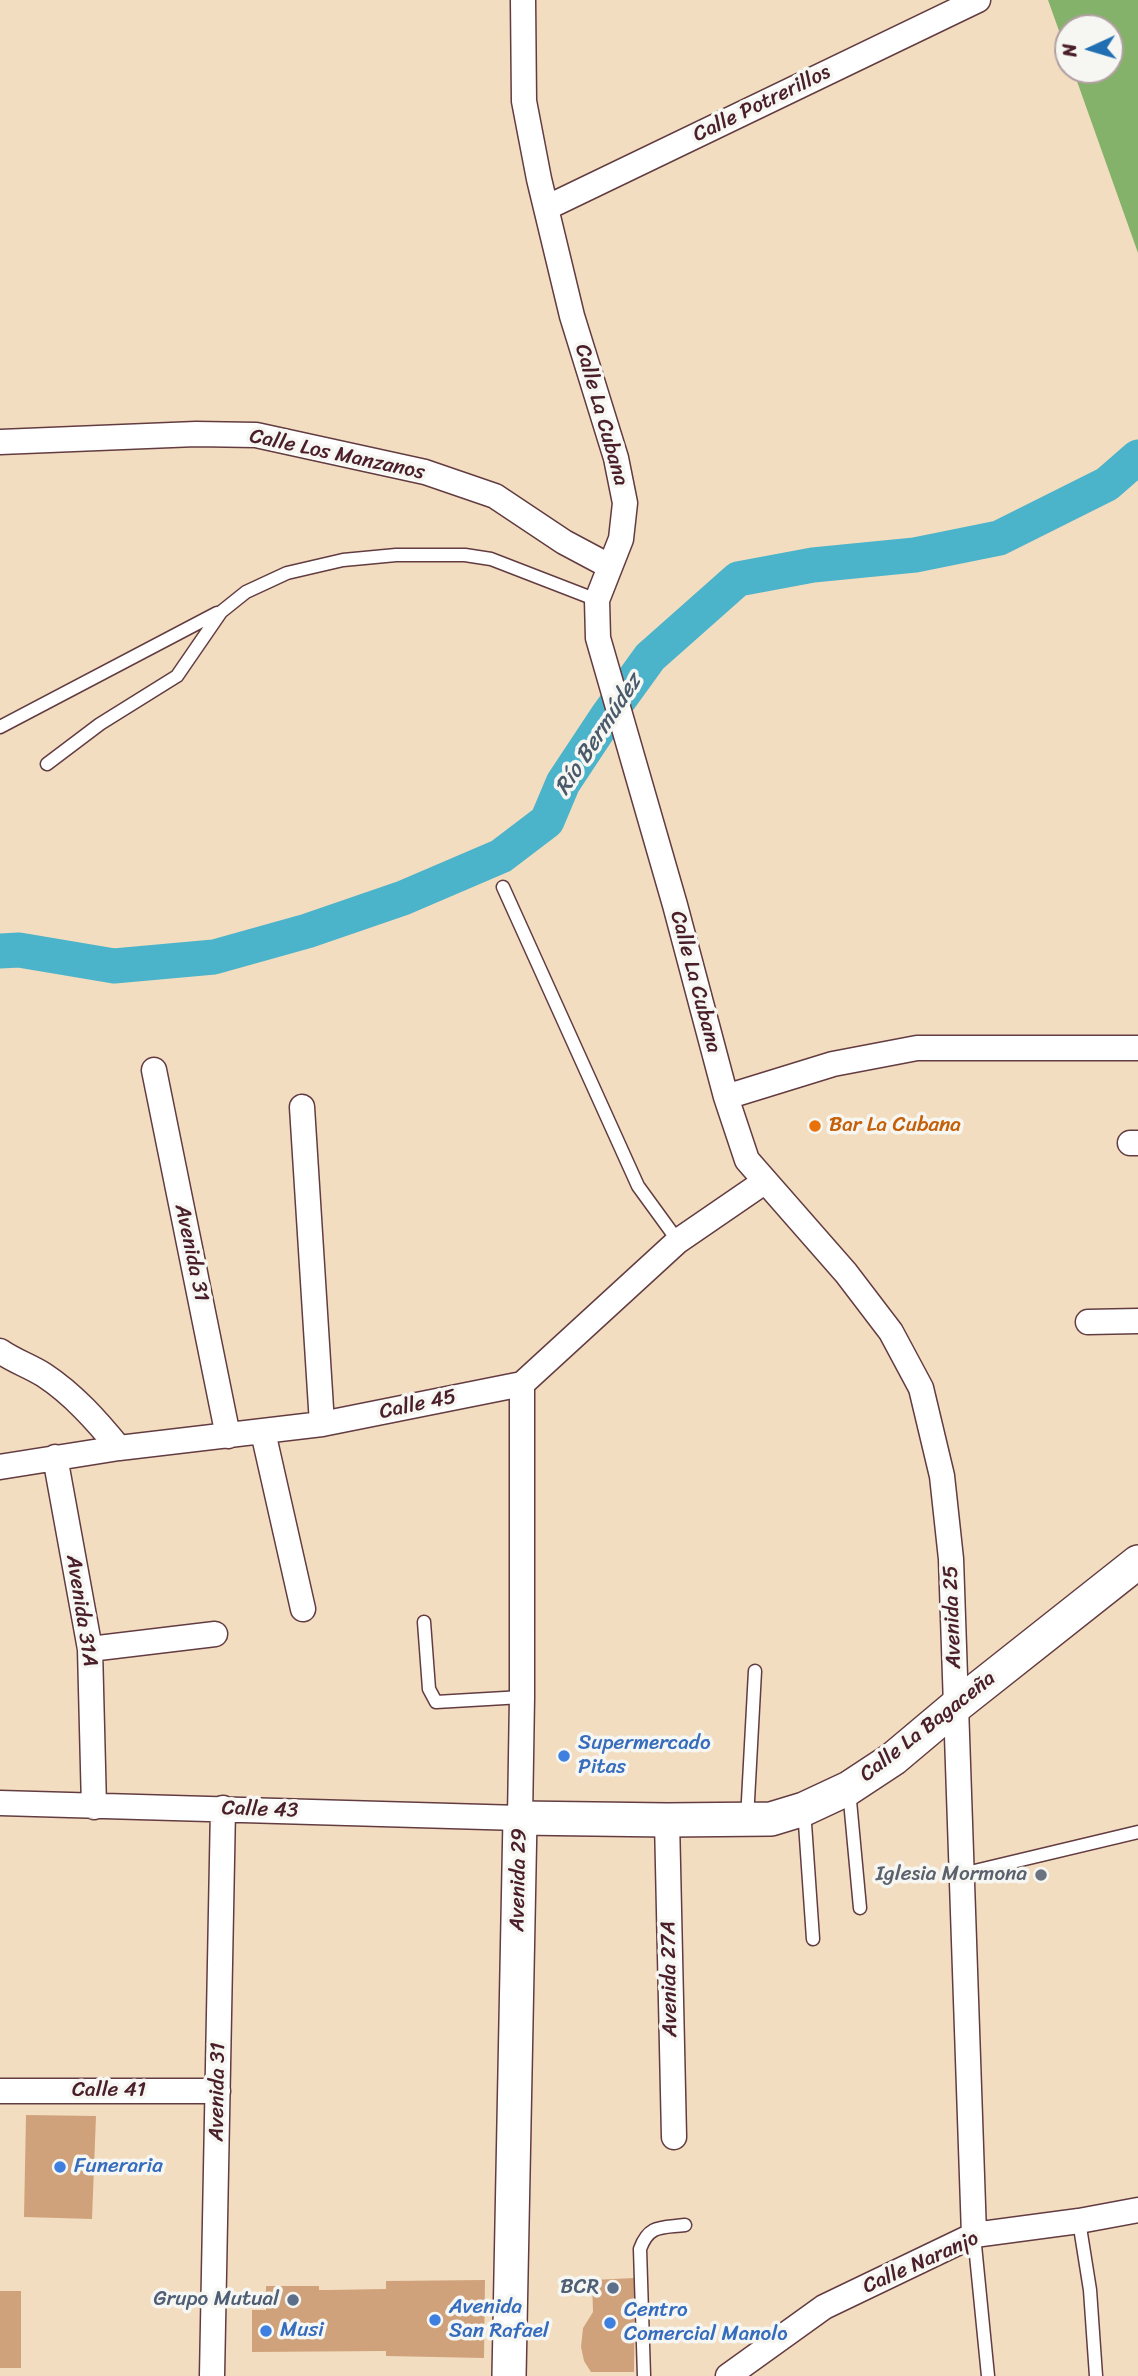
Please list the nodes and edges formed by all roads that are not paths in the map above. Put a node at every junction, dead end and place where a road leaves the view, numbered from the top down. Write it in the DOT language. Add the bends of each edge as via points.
graph roads {
  1 [pos="523,0"];
  2 [pos="978,0"];
  3 [pos="546,208"];
  4 [pos="0,442"];
  5 [pos="609,566"];
  6 [pos="597,600"];
  7 [pos="221,612"];
  8 [pos="0,727"];
  9 [pos="47,764"];
  10 [pos="503,887"];
  11 [pos="1138,1048"];
  12 [pos="154,1070"];
  13 [pos="726,1097"];
  14 [pos="302,1107"];
  15 [pos="764,1182"];
  16 [pos="678,1241"];
  17 [pos="1138,1321"];
  18 [pos="1088,1322"];
  19 [pos="0,1351"];
  20 [pos="522,1384"];
  21 [pos="322,1424"];
  22 [pos="263,1432"];
  23 [pos="228,1436"];
  24 [pos="119,1448"];
  25 [pos="55,1457"];
  26 [pos="0,1467"];
  27 [pos="1138,1562"];
  28 [pos="303,1609"];
  29 [pos="424,1622"];
  30 [pos="215,1634"];
  31 [pos="90,1649"];
  32 [pos="755,1671"];
  33 [pos="522,1697"];
  34 [pos="956,1706"];
  35 [pos="849,1788"];
  36 [pos="0,1803"];
  37 [pos="94,1807"];
  38 [pos="223,1808"];
  39 [pos="804,1809"];
  40 [pos="520,1818"];
  41 [pos="747,1819"];
  42 [pos="667,1820"];
  43 [pos="1138,1832"];
  44 [pos="962,1874"];
  45 [pos="860,1908"];
  46 [pos="813,1939"];
  47 [pos="0,2091"];
  48 [pos="218,2091"];
  49 [pos="674,2137"];
  50 [pos="1138,2210"];
  51 [pos="1079,2221"];
  52 [pos="685,2225"];
  53 [pos="974,2235"];
  54 [pos="212,2376"];
  55 [pos="509,2376"];
  56 [pos="644,2376"];
  57 [pos="728,2376"];
  58 [pos="988,2376"];
  59 [pos="1097,2376"];
  1 -- 3 [label="street, Calle La Cubana" via="524,101"];
  2 -- 3 [label="street, Calle Potrerillos"];
  3 -- 5 [label="street, Calle La Cubana" via="625,503 621,539"];
  4 -- 5 [label="street, Calle Los Manzanos" via="256,435 425,472 495,495"];
  5 -- 6 [label="street, Calle La Cubana"];
  6 -- 7 [label="lane" via="491,559 396,555 343,560 287,573 246,592"];
  6 -- 13 [label="street, Calle La Cubana" via="598,638"];
  7 -- 8 [label="lane"];
  7 -- 9 [label="lane" via="177,676"];
  10 -- 16 [label="lane" via="638,1186"];
  11 -- 13 [label="street" via="917,1048 833,1064"];
  12 -- 23 [label="street, Avenida 31"];
  13 -- 15 [label="street, Calle La Cubana" via="747,1160"];
  14 -- 21 [label="street"];
  15 -- 16 [label="street"];
  15 -- 34 [label="street, Avenida 25" via="846,1273 891,1332 921,1388 942,1476 951,1559"];
  16 -- 20 [label="street"];
  17 -- 18 [label="street"];
  19 -- 24 [label="street" via="44,1375 89,1412"];
  20 -- 21 [label="street, Calle 45"];
  20 -- 33 [label="street, Avenida 29"];
  21 -- 22 [label="street, Calle 45"];
  22 -- 23 [label="street, Calle 45"];
  22 -- 28 [label="street"];
  23 -- 24 [label="street, Calle 45"];
  24 -- 25 [label="street, Calle 45"];
  25 -- 26 [label="street, Calle 45"];
  25 -- 31 [label="street, Avenida 31A"];
  27 -- 34 [label="street, Calle La Bagaceña"];
  29 -- 33 [label="lane" via="429,1689 436,1702"];
  30 -- 31 [label="street"];
  31 -- 37 [label="street, Avenida 31A"];
  32 -- 41 [label="lane"];
  33 -- 40 [label="street, Avenida 29"];
  34 -- 35 [label="street, Calle La Bagaceña" via="893,1759"];
  34 -- 44 [label="street, Avenida 25"];
  35 -- 39 [label="street, Calle La Bagaceña"];
  35 -- 45 [label="lane"];
  36 -- 37 [label="street, Calle 43"];
  37 -- 38 [label="street, Calle 43"];
  38 -- 40 [label="street, Calle 43"];
  38 -- 48 [label="street, Avenida 31"];
  39 -- 41 [label="street, Calle La Bagaceña" via="771,1819"];
  39 -- 46 [label="lane"];
  40 -- 42 [label="street, Calle La Bagaceña"];
  40 -- 55 [label="street, Avenida 29"];
  41 -- 42 [label="street, Calle La Bagaceña"];
  42 -- 49 [label="street, Avenida 27A"];
  43 -- 44 [label="lane"];
  44 -- 53 [label="street, Avenida 25"];
  47 -- 48 [label="street, Calle 41"];
  48 -- 54 [label="street, Avenida 31"];
  50 -- 51 [label="street, Calle Naranjo"];
  51 -- 53 [label="street, Calle Naranjo"];
  51 -- 59 [label="lane"];
  52 -- 56 [label="lane" via="656,2229 645,2235 640,2249"];
  53 -- 57 [label="street, Calle Naranjo" via="824,2307"];
  53 -- 58 [label="lane"];
}
